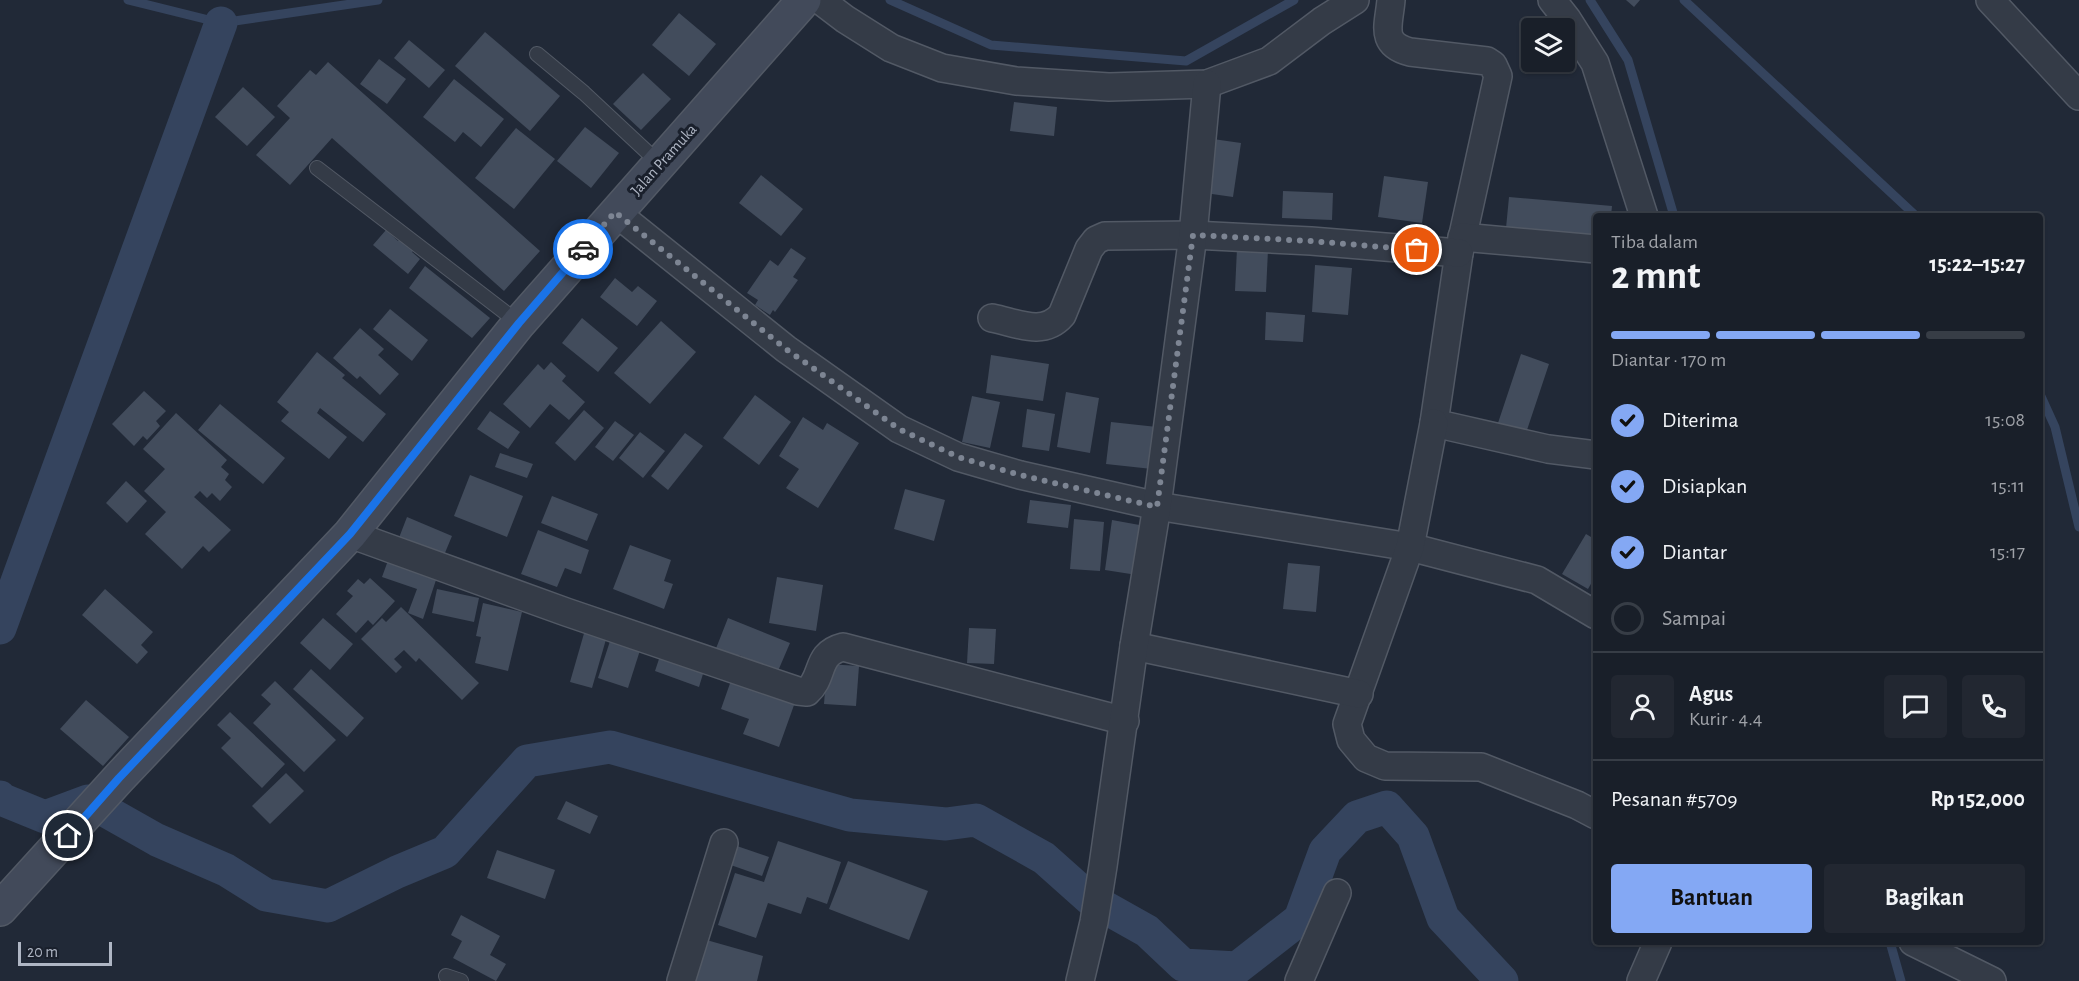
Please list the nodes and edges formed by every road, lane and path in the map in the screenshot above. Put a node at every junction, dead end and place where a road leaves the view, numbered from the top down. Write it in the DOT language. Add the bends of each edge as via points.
graph roads {
  1 [pos="804,0"];
  2 [pos="820,0"];
  3 [pos="1355,0"];
  4 [pos="1391,0"];
  5 [pos="1552,0"];
  6 [pos="1990,0"];
  7 [pos="537,54"];
  8 [pos="1207,84"];
  9 [pos="2079,96"];
  10 [pos="659,163"];
  11 [pos="317,168"];
  12 [pos="615,212"];
  13 [pos="1643,213"];
  14 [pos="1193,235"];
  15 [pos="1461,245"];
  16 [pos="1593,249"];
  17 [pos="992,318"];
  18 [pos="519,323"];
  19 [pos="1434,423"];
  20 [pos="1593,455"];
  21 [pos="1157,507"];
  22 [pos="350,534"];
  23 [pos="1410,547"];
  24 [pos="1593,613"];
  25 [pos="1134,646"];
  26 [pos="1359,694"];
  27 [pos="1125,721"];
  28 [pos="1593,813"];
  29 [pos="724,843"];
  30 [pos="1337,892"];
  31 [pos="0,909"];
  32 [pos="1657,945"];
  33 [pos="1919,945"];
  34 [pos="446,975"];
  35 [pos="461,981"];
  36 [pos="681,981"];
  37 [pos="1080,981"];
  38 [pos="1299,981"];
  39 [pos="1641,981"];
  40 [pos="1992,981"];
  1 -- 10 [label="main road, Jalan Pramuka"];
  2 -- 8 [label="street" via="891,48 942,68 1016,81 1109,87"];
  3 -- 8 [label="street" via="1269,61"];
  4 -- 15 [label="street" via="1388,36 1392,44 1400,49 1487,61 1498,76"];
  5 -- 13 [label="street" via="1595,63"];
  6 -- 9 [label="street"];
  7 -- 10 [label="lane"];
  8 -- 14 [label="street"];
  10 -- 12 [label="main road, Jalan Pramuka"];
  11 -- 18 [label="lane"];
  12 -- 18 [label="main road, Jalan Pramuka"];
  12 -- 21 [label="street" via="786,349 899,429 968,460"];
  14 -- 15 [label="street"];
  14 -- 17 [label="street" via="1105,236 1089,249 1062,315 1054,323 1039,328"];
  14 -- 21 [label="street"];
  15 -- 16 [label="street"];
  15 -- 19 [label="street"];
  18 -- 22 [label="main road, Jalan Pramuka"];
  19 -- 20 [label="street" via="1548,449"];
  19 -- 23 [label="street"];
  21 -- 23 [label="street"];
  21 -- 25 [label="street"];
  22 -- 27 [label="street" via="798,691 807,692 814,687 826,654 843,646"];
  22 -- 31 [label="main road, Jalan Pramuka"];
  23 -- 24 [label="street" via="1537,580"];
  23 -- 26 [label="street"];
  25 -- 26 [label="street"];
  25 -- 27 [label="street"];
  26 -- 28 [label="street" via="1347,724 1350,741 1366,758 1385,766 1481,767"];
  27 -- 37 [label="street" via="1094,922"];
  29 -- 36 [label="street"];
  30 -- 38 [label="street"];
  32 -- 39 [label="street"];
  33 -- 40 [label="street"];
  34 -- 35 [label="lane"];
}
